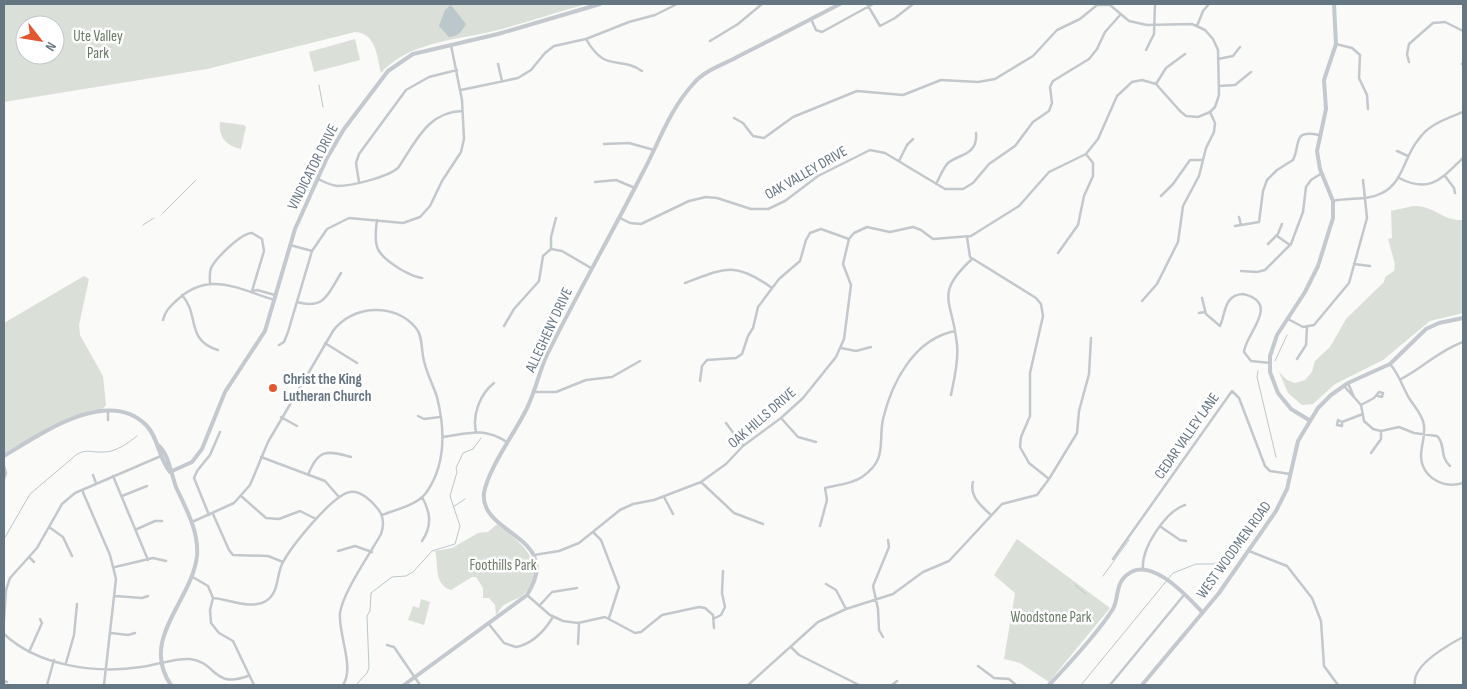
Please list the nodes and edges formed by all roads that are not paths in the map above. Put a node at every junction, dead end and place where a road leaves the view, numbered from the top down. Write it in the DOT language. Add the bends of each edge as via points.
graph roads {
  1 [pos="600,4"];
  2 [pos="677,4"];
  3 [pos="762,4"];
  4 [pos="840,4"];
  5 [pos="873,4"];
  6 [pos="914,4"];
  7 [pos="1155,4"];
  8 [pos="1209,4"];
  9 [pos="1334,4"];
  10 [pos="868,5"];
  11 [pos="1121,14"];
  12 [pos="811,19"];
  13 [pos="1155,26"];
  14 [pos="1197,26"];
  15 [pos="1463,31"];
  16 [pos="586,39"];
  17 [pos="710,41"];
  18 [pos="1336,44"];
  19 [pos="451,45"];
  20 [pos="1240,47"];
  21 [pos="1146,50"];
  22 [pos="1185,54"];
  23 [pos="1218,59"];
  24 [pos="1409,62"];
  25 [pos="498,64"];
  26 [pos="457,70"];
  27 [pos="642,71"];
  28 [pos="1251,72"];
  29 [pos="502,81"];
  30 [pos="1156,84"];
  31 [pos="1219,86"];
  32 [pos="461,90"];
  33 [pos="842,90"];
  34 [pos="845,95"];
  35 [pos="1368,109"];
  36 [pos="462,111"];
  37 [pos="1210,112"];
  38 [pos="1463,112"];
  39 [pos="734,118"];
  40 [pos="976,134"];
  41 [pos="1319,135"];
  42 [pos="913,140"];
  43 [pos="604,144"];
  44 [pos="654,150"];
  45 [pos="1397,151"];
  46 [pos="1086,154"];
  47 [pos="1408,156"];
  48 [pos="1463,158"];
  49 [pos="1203,160"];
  50 [pos="899,161"];
  51 [pos="1322,173"];
  52 [pos="1445,176"];
  53 [pos="1399,178"];
  54 [pos="318,179"];
  55 [pos="1363,180"];
  56 [pos="359,182"];
  57 [pos="594,182"];
  58 [pos="936,184"];
  59 [pos="635,188"];
  60 [pos="1454,193"];
  61 [pos="1161,196"];
  62 [pos="1366,198"];
  63 [pos="1333,201"];
  64 [pos="1004,208"];
  65 [pos="1008,214"];
  66 [pos="1239,217"];
  67 [pos="556,218"];
  68 [pos="620,218"];
  69 [pos="377,220"];
  70 [pos="1282,224"];
  71 [pos="1241,225"];
  72 [pos="1236,226"];
  73 [pos="1277,235"];
  74 [pos="967,238"];
  75 [pos="849,239"];
  76 [pos="290,244"];
  77 [pos="1268,244"];
  78 [pos="1290,245"];
  79 [pos="551,249"];
  80 [pos="312,251"];
  81 [pos="1058,253"];
  82 [pos="972,259"];
  83 [pos="1354,264"];
  84 [pos="1370,266"];
  85 [pos="591,268"];
  86 [pos="1241,271"];
  87 [pos="341,273"];
  88 [pos="422,278"];
  89 [pos="685,283"];
  90 [pos="210,284"];
  91 [pos="772,288"];
  92 [pos="252,291"];
  93 [pos="182,295"];
  94 [pos="275,297"];
  95 [pos="1202,298"];
  96 [pos="1142,301"];
  97 [pos="297,302"];
  98 [pos="1205,312"];
  99 [pos="1199,313"];
  100 [pos="1463,318"];
  101 [pos="1288,319"];
  102 [pos="163,320"];
  103 [pos="504,326"];
  104 [pos="1307,327"];
  105 [pos="955,331"];
  106 [pos="1091,338"];
  107 [pos="1463,342"];
  108 [pos="325,343"];
  109 [pos="279,345"];
  110 [pos="872,347"];
  111 [pos="841,348"];
  112 [pos="218,350"];
  113 [pos="1297,360"];
  114 [pos="640,361"];
  115 [pos="358,363"];
  116 [pos="1270,363"];
  117 [pos="1390,364"];
  118 [pos="306,376"];
  119 [pos="1401,379"];
  120 [pos="700,381"];
  121 [pos="323,383"];
  122 [pos="494,383"];
  123 [pos="1346,385"];
  124 [pos="534,392"];
  125 [pos="951,395"];
  126 [pos="1378,396"];
  127 [pos="1361,405"];
  128 [pos="108,410"];
  129 [pos="1362,414"];
  130 [pos="418,416"];
  131 [pos="440,417"];
  132 [pos="281,418"];
  133 [pos="781,418"];
  134 [pos="108,420"];
  135 [pos="1308,420"];
  136 [pos="65,421"];
  137 [pos="726,422"];
  138 [pos="1342,422"];
  139 [pos="68,426"];
  140 [pos="297,426"];
  141 [pos="1381,431"];
  142 [pos="220,432"];
  143 [pos="476,432"];
  144 [pos="1424,434"];
  145 [pos="443,437"];
  146 [pos="507,442"];
  147 [pos="816,442"];
  148 [pos="158,445"];
  149 [pos="743,446"];
  150 [pos="1371,453"];
  151 [pos="4,456"];
  152 [pos="161,456"];
  153 [pos="261,456"];
  154 [pos="351,457"];
  155 [pos="4,466"];
  156 [pos="1450,466"];
  157 [pos="170,472"];
  158 [pos="1290,474"];
  159 [pos="93,475"];
  160 [pos="308,475"];
  161 [pos="114,476"];
  162 [pos="4,479"];
  163 [pos="1049,479"];
  164 [pos="701,482"];
  165 [pos="973,482"];
  166 [pos="1463,483"];
  167 [pos="96,484"];
  168 [pos="148,486"];
  169 [pos="82,490"];
  170 [pos="122,496"];
  171 [pos="241,496"];
  172 [pos="339,497"];
  173 [pos="422,497"];
  174 [pos="664,497"];
  175 [pos="1185,505"];
  176 [pos="211,514"];
  177 [pos="673,514"];
  178 [pos="382,515"];
  179 [pos="991,515"];
  180 [pos="316,519"];
  181 [pos="162,521"];
  182 [pos="192,523"];
  183 [pos="763,524"];
  184 [pos="820,526"];
  185 [pos="49,527"];
  186 [pos="1161,527"];
  187 [pos="137,529"];
  188 [pos="593,532"];
  189 [pos="888,540"];
  190 [pos="422,541"];
  191 [pos="1186,541"];
  192 [pos="338,551"];
  193 [pos="1249,551"];
  194 [pos="372,552"];
  195 [pos="534,555"];
  196 [pos="72,556"];
  197 [pos="28,557"];
  198 [pos="1113,559"];
  199 [pos="148,560"];
  200 [pos="166,561"];
  201 [pos="34,562"];
  202 [pos="283,562"];
  203 [pos="115,567"];
  204 [pos="1143,568"];
  205 [pos="724,571"];
  206 [pos="191,576"];
  207 [pos="826,584"];
  208 [pos="5,585"];
  209 [pos="577,588"];
  210 [pos="527,595"];
  211 [pos="1186,595"];
  212 [pos="115,596"];
  213 [pos="148,596"];
  214 [pos="213,598"];
  215 [pos="876,601"];
  216 [pos="77,604"];
  217 [pos="539,606"];
  218 [pos="846,609"];
  219 [pos="1202,612"];
  220 [pos="553,617"];
  221 [pos="609,618"];
  222 [pos="715,618"];
  223 [pos="4,620"];
  224 [pos="40,620"];
  225 [pos="488,623"];
  226 [pos="578,623"];
  227 [pos="714,628"];
  228 [pos="111,633"];
  229 [pos="135,633"];
  230 [pos="4,634"];
  231 [pos="883,637"];
  232 [pos="1463,637"];
  233 [pos="578,644"];
  234 [pos="387,645"];
  235 [pos="790,647"];
  236 [pos="29,652"];
  237 [pos="54,660"];
  238 [pos="66,663"];
  239 [pos="161,664"];
  240 [pos="978,666"];
  241 [pos="106,669"];
  242 [pos="248,676"];
  243 [pos="415,676"];
  244 [pos="897,681"];
  245 [pos="47,685"];
  246 [pos="104,685"];
  247 [pos="171,685"];
  248 [pos="254,685"];
  249 [pos="343,685"];
  250 [pos="404,685"];
  251 [pos="420,685"];
  252 [pos="748,685"];
  253 [pos="859,685"];
  254 [pos="892,685"];
  255 [pos="1016,685"];
  256 [pos="1050,685"];
  257 [pos="1110,685"];
  258 [pos="1142,685"];
  259 [pos="1338,685"];
  260 [pos="1414,685"];
  1 -- 19 [label="main road, VINDICATOR DRIVE"];
  2 -- 16 [label="street"];
  3 -- 17 [label="street"];
  4 -- 12 [label="main road, ALLEGHENY DRIVE"];
  5 -- 10 [label="street"];
  6 -- 10 [label="street" via="880,26"];
  7 -- 13 [label="street"];
  8 -- 14 [label="street"];
  9 -- 18 [label="main road"];
  10 -- 12 [label="street" via="822,32 816,30"];
  11 -- 13 [label="street" via="1132,22"];
  11 -- 34 [label="street" via="1106,4 1092,7 1080,18 1057,30 1033,56 990,81 941,80 903,95 864,91"];
  11 -- 58 [label="street, OAK VALLEY DRIVE" via="1105,32 1089,59 1053,81 1049,111 1033,122 1015,146 989,164 968,187 953,190"];
  12 -- 44 [label="main road, ALLEGHENY DRIVE" via="699,78 672,112"];
  13 -- 14 [label="street" via="1187,23"];
  13 -- 21 [label="street" via="1154,38"];
  14 -- 23 [label="street" via="1213,38"];
  15 -- 24 [label="street" via="1445,22 1433,23 1409,44"];
  16 -- 27 [label="street" via="594,52 606,61"];
  16 -- 29 [label="street" via="554,46 527,74"];
  18 -- 35 [label="street" via="1352,48 1360,55 1359,78 1367,94"];
  18 -- 41 [label="main road" via="1324,80 1326,109"];
  19 -- 26 [label="street"];
  19 -- 54 [label="main road, VINDICATOR DRIVE" via="413,54 388,71 344,129"];
  20 -- 23 [label="street" via="1232,56"];
  22 -- 30 [label="street" via="1166,68"];
  23 -- 31 [label="street"];
  25 -- 29 [label="street"];
  26 -- 32 [label="street"];
  26 -- 56 [label="street" via="429,78 402,94 359,154 356,163"];
  28 -- 31 [label="street" via="1234,84"];
  29 -- 32 [label="street"];
  30 -- 37 [label="street" via="1182,114 1198,118"];
  30 -- 46 [label="street" via="1137,81 1124,87 1098,139"];
  31 -- 37 [label="street" via="1218,100"];
  32 -- 36 [label="street"];
  33 -- 34 [label="street"];
  34 -- 39 [label="street" via="793,117 764,138 753,136 743,123"];
  36 -- 56 [label="street" via="447,112 432,120 394,172"];
  36 -- 69 [label="street" via="464,138 461,152 428,210 409,222"];
  37 -- 49 [label="street" via="1215,128"];
  38 -- 47 [label="street" via="1430,128 1417,140"];
  40 -- 58 [label="street" via="969,153 950,162"];
  41 -- 51 [label="main road" via="1318,157"];
  41 -- 71 [label="street" via="1307,133 1298,138 1293,160 1276,170 1265,184 1259,222"];
  42 -- 50 [label="street" via="907,144"];
  43 -- 44 [label="street" via="628,142"];
  44 -- 59 [label="main road, ALLEGHENY DRIVE"];
  45 -- 47 [label="street"];
  46 -- 65 [label="street" via="1049,172 1025,201"];
  46 -- 81 [label="street" via="1093,163 1093,176 1084,196 1078,225"];
  47 -- 53 [label="street"];
  48 -- 52 [label="street"];
  49 -- 61 [label="street" via="1190,160"];
  49 -- 96 [label="street" via="1199,176 1183,206 1178,242 1157,284"];
  50 -- 58 [label="street, OAK VALLEY DRIVE"];
  50 -- 68 [label="street, OAK VALLEY DRIVE" via="882,152 865,152 818,176 785,201 768,209 752,209 706,197 689,201 641,224"];
  51 -- 63 [label="main road"];
  51 -- 78 [label="street" via="1306,187 1303,212"];
  52 -- 53 [label="street" via="1424,185"];
  52 -- 60 [label="street"];
  53 -- 62 [label="street" via="1387,190"];
  54 -- 56 [label="street" via="337,186"];
  54 -- 76 [label="main road, VINDICATOR DRIVE"];
  55 -- 62 [label="street"];
  57 -- 59 [label="street" via="616,180"];
  59 -- 68 [label="main road, ALLEGHENY DRIVE"];
  62 -- 63 [label="street"];
  62 -- 83 [label="street" via="1366,226"];
  63 -- 101 [label="main road" via="1332,225 1323,254"];
  64 -- 65 [label="street"];
  65 -- 74 [label="street"];
  66 -- 71 [label="street"];
  67 -- 79 [label="street"];
  68 -- 85 [label="main road, ALLEGHENY DRIVE"];
  69 -- 80 [label="street" via="354,218 336,223 323,234"];
  69 -- 88 [label="street" via="376,244 382,257 414,277"];
  70 -- 73 [label="street"];
  71 -- 72 [label="street"];
  73 -- 77 [label="street"];
  73 -- 78 [label="street"];
  74 -- 75 [label="street" via="933,239 917,228 890,232 867,227"];
  74 -- 82 [label="street"];
  75 -- 91 [label="street" via="826,230 813,231 806,240 800,261"];
  75 -- 111 [label="street, OAK HILLS DRIVE" via="843,264 851,285"];
  76 -- 80 [label="street"];
  76 -- 94 [label="main road, VINDICATOR DRIVE"];
  78 -- 86 [label="street" via="1265,270"];
  79 -- 85 [label="street" via="562,250"];
  79 -- 103 [label="street" via="543,256 539,280"];
  80 -- 97 [label="street"];
  82 -- 105 [label="street" via="954,276 948,289"];
  82 -- 163 [label="street" via="1041,304 1043,316 1030,373 1030,416 1020,447 1028,463"];
  83 -- 84 [label="street"];
  83 -- 104 [label="street" via="1344,292 1319,321"];
  85 -- 124 [label="main road, ALLEGHENY DRIVE" via="547,355"];
  87 -- 97 [label="street" via="320,303"];
  89 -- 91 [label="street" via="727,268 756,277"];
  90 -- 92 [label="street" via="228,284"];
  90 -- 92 [label="street" via="209,273 213,264 241,236 252,233 262,239 264,247"];
  90 -- 93 [label="street"];
  91 -- 120 [label="street" via="758,307 742,354 736,358 707,360 702,366"];
  92 -- 94 [label="street"];
  93 -- 102 [label="street" via="164,313"];
  93 -- 112 [label="street" via="188,303 199,339"];
  94 -- 157 [label="main road, VINDICATOR DRIVE" via="262,336 225,392 202,449 192,462"];
  95 -- 98 [label="street"];
  97 -- 109 [label="street" via="284,342"];
  98 -- 99 [label="street"];
  98 -- 116 [label="street" via="1220,326 1231,298 1243,294 1253,298 1261,316 1244,352 1251,361"];
  100 -- 117 [label="main road, WEST WOODMEN ROAD" via="1439,323 1426,330"];
  101 -- 104 [label="street"];
  101 -- 116 [label="main road" via="1273,343"];
  104 -- 113 [label="street" via="1306,345"];
  105 -- 125 [label="street" via="958,348"];
  105 -- 184 [label="street" via="934,339 907,362 884,418 881,453 866,474 857,480 825,488 827,494"];
  106 -- 163 [label="street" via="1090,374 1078,411 1077,433"];
  107 -- 119 [label="street"];
  108 -- 115 [label="street"];
  108 -- 118 [label="street"];
  108 -- 131 [label="street" via="341,322 364,311 381,309 396,314 416,328"];
  110 -- 111 [label="street" via="856,351"];
  111 -- 133 [label="street, OAK HILLS DRIVE" via="803,398"];
  114 -- 124 [label="street" via="612,378 586,380 556,392"];
  116 -- 135 [label="main road" via="1273,383 1280,398"];
  117 -- 119 [label="street"];
  117 -- 123 [label="main road, WEST WOODMEN ROAD"];
  118 -- 121 [label="street"];
  118 -- 132 [label="street"];
  119 -- 144 [label="street" via="1421,416"];
  122 -- 143 [label="street" via="475,412"];
  123 -- 127 [label="street"];
  123 -- 135 [label="main road, WEST WOODMEN ROAD" via="1326,399"];
  124 -- 146 [label="main road, ALLEGHENY DRIVE"];
  126 -- 127 [label="street"];
  127 -- 129 [label="street"];
  128 -- 134 [label="street"];
  128 -- 136 [label="main road"];
  128 -- 148 [label="main road" via="126,412 140,420"];
  129 -- 138 [label="street"];
  129 -- 141 [label="street" via="1369,427"];
  130 -- 131 [label="street" via="424,419"];
  131 -- 145 [label="street"];
  132 -- 140 [label="street"];
  132 -- 153 [label="street"];
  133 -- 147 [label="street" via="798,437"];
  133 -- 149 [label="street, OAK HILLS DRIVE"];
  135 -- 158 [label="main road, WEST WOODMEN ROAD" via="1296,447"];
  136 -- 139 [label="street"];
  136 -- 151 [label="main road"];
  137 -- 149 [label="street"];
  141 -- 144 [label="street" via="1395,427"];
  141 -- 150 [label="street" via="1381,439"];
  142 -- 176 [label="street" via="210,455 194,478"];
  143 -- 145 [label="street"];
  143 -- 146 [label="street" via="488,432"];
  144 -- 156 [label="street" via="1434,434 1440,439 1443,459"];
  144 -- 166 [label="street" via="1421,460 1429,476 1445,485"];
  145 -- 173 [label="street" via="442,456"];
  146 -- 195 [label="main road, ALLEGHENY DRIVE" via="485,490 485,504 493,516 521,539"];
  148 -- 152 [label="main road"];
  148 -- 157 [label="main road"];
  149 -- 164 [label="street, OAK HILLS DRIVE" via="726,464"];
  152 -- 157 [label="main road"];
  152 -- 161 [label="street"];
  153 -- 160 [label="street"];
  153 -- 171 [label="street" via="253,481"];
  154 -- 160 [label="street" via="333,452 322,454 313,461"];
  155 -- 162 [label="street"];
  157 -- 182 [label="main road"];
  158 -- 193 [label="main road, WEST WOODMEN ROAD" via="1280,505"];
  158 -- 198 [label="street, CEDAR VALLEY LANE" via="1270,471 1265,466 1237,395 1232,391"];
  159 -- 167 [label="street"];
  160 -- 172 [label="street" via="324,481"];
  161 -- 167 [label="street"];
  161 -- 170 [label="street"];
  163 -- 179 [label="street" via="1034,496 1006,502"];
  164 -- 174 [label="street, OAK HILLS DRIVE"];
  164 -- 183 [label="street" via="734,513"];
  165 -- 179 [label="street" via="976,499"];
  167 -- 169 [label="street"];
  168 -- 170 [label="street"];
  169 -- 185 [label="street" via="64,501"];
  169 -- 203 [label="street"];
  170 -- 187 [label="street"];
  171 -- 176 [label="street"];
  171 -- 180 [label="street" via="266,518 279,519 300,511"];
  172 -- 178 [label="street" via="349,492 360,493"];
  172 -- 180 [label="street"];
  173 -- 178 [label="street"];
  173 -- 190 [label="street" via="430,517"];
  174 -- 177 [label="street"];
  174 -- 188 [label="street, OAK HILLS DRIVE" via="620,510"];
  175 -- 186 [label="street" via="1176,508"];
  176 -- 182 [label="street"];
  176 -- 202 [label="street" via="231,553 237,556 268,556"];
  178 -- 194 [label="street" via="382,531"];
  179 -- 215 [label="street" via="949,561"];
  180 -- 202 [label="street"];
  181 -- 187 [label="street"];
  182 -- 206 [label="main road" via="197,551"];
  185 -- 196 [label="street" via="63,537"];
  185 -- 197 [label="street"];
  186 -- 191 [label="street"];
  186 -- 204 [label="street" via="1145,549"];
  187 -- 199 [label="street"];
  188 -- 195 [label="street, OAK HILLS DRIVE" via="563,550"];
  188 -- 221 [label="street" via="601,540 619,587"];
  189 -- 215 [label="street" via="889,547 873,586"];
  192 -- 194 [label="street" via="358,546"];
  193 -- 219 [label="main road, WEST WOODMEN ROAD"];
  193 -- 259 [label="street" via="1286,566 1314,601 1322,628 1323,663"];
  194 -- 249 [label="street" via="341,609 348,670"];
  195 -- 210 [label="main road" via="536,574"];
  197 -- 201 [label="street"];
  197 -- 208 [label="street"];
  199 -- 200 [label="street"];
  199 -- 203 [label="street"];
  202 -- 214 [label="street" via="275,591 266,601 253,605"];
  203 -- 212 [label="street"];
  204 -- 211 [label="main road" via="1156,572"];
  204 -- 256 [label="main road" via="1123,579 1113,608"];
  205 -- 222 [label="street" via="722,592 725,606 721,615"];
  206 -- 214 [label="street" via="208,586"];
  206 -- 239 [label="main road" via="163,636"];
  207 -- 218 [label="street" via="836,590"];
  208 -- 223 [label="street"];
  209 -- 217 [label="street" via="552,592"];
  210 -- 217 [label="street"];
  210 -- 225 [label="main road"];
  211 -- 219 [label="main road"];
  211 -- 257 [label="street"];
  212 -- 213 [label="street"];
  212 -- 228 [label="street"];
  214 -- 242 [label="street" via="211,623 233,641"];
  215 -- 218 [label="street"];
  215 -- 231 [label="street" via="879,630"];
  216 -- 238 [label="street" via="74,635"];
  217 -- 220 [label="street"];
  218 -- 235 [label="street" via="818,622"];
  219 -- 258 [label="main road, WEST WOODMEN ROAD"];
  220 -- 225 [label="street" via="530,642 516,647 504,643"];
  220 -- 226 [label="street"];
  221 -- 222 [label="street" via="635,633 671,611 699,606"];
  221 -- 226 [label="street"];
  222 -- 227 [label="street"];
  224 -- 236 [label="street" via="42,623"];
  225 -- 243 [label="main road"];
  226 -- 233 [label="street"];
  228 -- 229 [label="street"];
  228 -- 241 [label="street"];
  230 -- 236 [label="street"];
  232 -- 260 [label="street" via="1438,650 1416,673"];
  234 -- 243 [label="street" via="394,647"];
  235 -- 252 [label="street"];
  235 -- 253 [label="street" via="799,655"];
  236 -- 237 [label="street"];
  237 -- 238 [label="street"];
  237 -- 245 [label="street"];
  238 -- 241 [label="street" via="92,670"];
  239 -- 241 [label="street"];
  239 -- 242 [label="street" via="192,660 225,680"];
  239 -- 247 [label="main road"];
  240 -- 255 [label="street" via="994,678 1009,679"];
  241 -- 246 [label="street"];
  242 -- 248 [label="street"];
  243 -- 250 [label="main road"];
  243 -- 251 [label="street"];
  244 -- 254 [label="street"];
}
